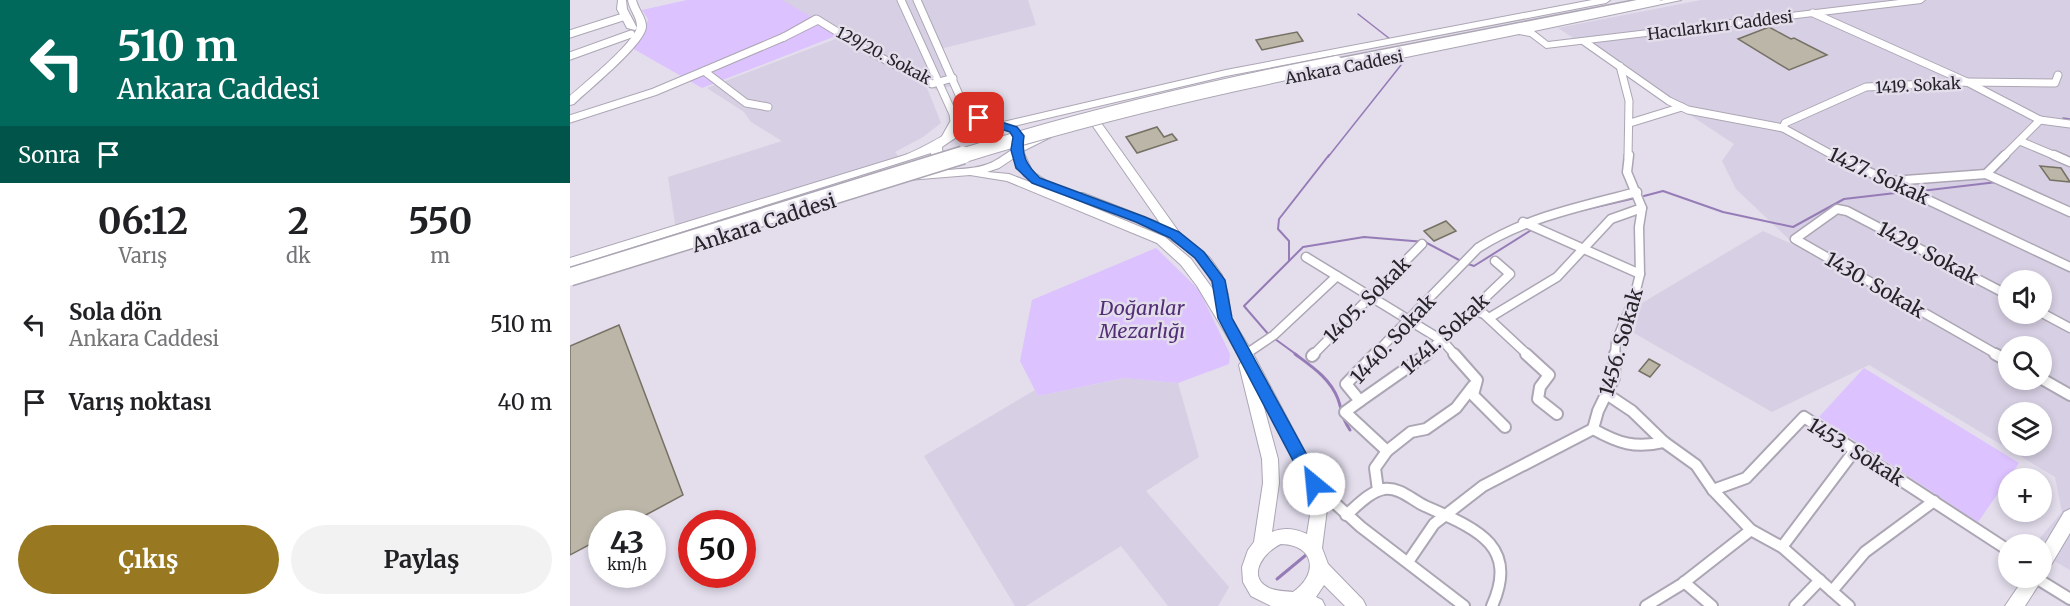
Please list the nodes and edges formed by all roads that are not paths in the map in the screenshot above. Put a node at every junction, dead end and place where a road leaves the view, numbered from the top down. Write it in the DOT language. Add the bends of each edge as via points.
graph roads {
  1 [pos="622,0"];
  2 [pos="632,0"];
  3 [pos="901,0"];
  4 [pos="917,0"];
  5 [pos="1606,0"];
  6 [pos="1629,0"];
  7 [pos="1655,0"];
  8 [pos="1677,0"];
  9 [pos="1921,0"];
  10 [pos="1813,13"];
  11 [pos="626,15"];
  12 [pos="1549,25"];
  13 [pos="1513,33"];
  14 [pos="570,34"];
  15 [pos="631,34"];
  16 [pos="1426,39"];
  17 [pos="1472,41"];
  18 [pos="1585,42"];
  19 [pos="1551,44"];
  20 [pos="1368,46"];
  21 [pos="1381,54"];
  22 [pos="570,56"];
  23 [pos="1334,60"];
  24 [pos="1620,66"];
  25 [pos="704,71"];
  26 [pos="2058,75"];
  27 [pos="953,78"];
  28 [pos="1967,82"];
  29 [pos="939,83"];
  30 [pos="570,94"];
  31 [pos="570,102"];
  32 [pos="768,107"];
  33 [pos="1682,107"];
  34 [pos="570,119"];
  35 [pos="2040,120"];
  36 [pos="1095,122"];
  37 [pos="992,123"];
  38 [pos="1630,123"];
  39 [pos="2070,124"];
  40 [pos="1004,125"];
  41 [pos="1783,128"];
  42 [pos="2020,141"];
  43 [pos="940,142"];
  44 [pos="1017,150"];
  45 [pos="2070,162"];
  46 [pos="960,172"];
  47 [pos="1986,174"];
  48 [pos="1888,182"];
  49 [pos="1637,192"];
  50 [pos="1642,208"];
  51 [pos="1847,211"];
  52 [pos="2070,212"];
  53 [pos="1523,222"];
  54 [pos="1175,235"];
  55 [pos="1422,244"];
  56 [pos="1582,248"];
  57 [pos="1306,257"];
  58 [pos="1494,261"];
  59 [pos="570,263"];
  60 [pos="2070,267"];
  61 [pos="570,271"];
  62 [pos="1640,274"];
  63 [pos="1337,276"];
  64 [pos="570,277"];
  65 [pos="570,285"];
  66 [pos="1998,290"];
  67 [pos="1373,296"];
  68 [pos="1473,310"];
  69 [pos="1225,318"];
  70 [pos="1489,318"];
  71 [pos="2052,318"];
  72 [pos="1411,319"];
  73 [pos="2070,328"];
  74 [pos="1443,341"];
  75 [pos="1246,354"];
  76 [pos="1998,354"];
  77 [pos="1312,356"];
  78 [pos="1477,380"];
  79 [pos="2052,385"];
  80 [pos="1608,394"];
  81 [pos="2070,395"];
  82 [pos="1360,402"];
  83 [pos="1557,414"];
  84 [pos="1505,427"];
  85 [pos="1593,429"];
  86 [pos="1664,442"];
  87 [pos="1855,450"];
  88 [pos="1387,451"];
  89 [pos="1314,484"];
  90 [pos="1378,490"];
  91 [pos="1713,490"];
  92 [pos="1934,501"];
  93 [pos="1346,515"];
  94 [pos="1449,515"];
  95 [pos="2070,515"];
  96 [pos="1750,530"];
  97 [pos="1998,543"];
  98 [pos="1262,544"];
  99 [pos="2052,546"];
  100 [pos="1782,547"];
  101 [pos="1313,548"];
  102 [pos="1408,562"];
  103 [pos="1320,568"];
  104 [pos="1820,580"];
  105 [pos="1684,582"];
  106 [pos="2028,588"];
  107 [pos="2052,588"];
  108 [pos="1832,591"];
  109 [pos="2070,598"];
  110 [pos="1280,603"];
  111 [pos="1316,606"];
  112 [pos="1357,606"];
  113 [pos="1464,606"];
  114 [pos="1492,606"];
  115 [pos="1646,606"];
  116 [pos="1712,606"];
  117 [pos="1795,606"];
  118 [pos="1849,606"];
  119 [pos="2014,606"];
  1 -- 11 [label="main road"];
  2 -- 31 [label="main road" via="642,32"];
  3 -- 29 [label="street"];
  4 -- 27 [label="street"];
  5 -- 20 [label="main road, Ankara Caddesi"];
  6 -- 16 [label="highway, Ankara Caddesi"];
  7 -- 21 [label="highway, Ankara Caddesi"];
  8 -- 12 [label="main road, Ankara Caddesi"];
  9 -- 10 [label="main road, Hacılarkırı Caddesi"];
  10 -- 18 [label="main road, Hacılarkırı Caddesi"];
  10 -- 28 [label="street"];
  11 -- 14 [label="street"];
  11 -- 15 [label="main road"];
  12 -- 13 [label="main road, Ankara Caddesi"];
  12 -- 19 [label="main road" via="1543,32"];
  13 -- 17 [label="main road, Ankara Caddesi"];
  13 -- 19 [label="main road, Hacılarkırı Caddesi" via="1533,34"];
  15 -- 22 [label="street"];
  15 -- 30 [label="main road"];
  16 -- 20 [label="highway"];
  16 -- 23 [label="highway, Ankara Caddesi"];
  17 -- 21 [label="highway"];
  17 -- 36 [label="main road, Ankara Caddesi" via="1207,94"];
  18 -- 19 [label="main road, Hacılarkırı Caddesi"];
  18 -- 24 [label="street, 1427. Sokak"];
  20 -- 40 [label="main road, Ankara Caddesi" via="1226,73"];
  21 -- 23 [label="highway, Ankara Caddesi"];
  23 -- 61 [label="highway, Ankara Caddesi" via="1221,80 1066,117"];
  23 -- 64 [label="highway, Ankara Caddesi, bridge" via="1068,123"];
  24 -- 33 [label="street, 1427. Sokak"];
  24 -- 38 [label="street, 1456. Sokak"];
  25 -- 29 [label="street, 129/20. Sokak" via="818,19 882,58 932,84"];
  25 -- 32 [label="street" via="746,103"];
  25 -- 34 [label="street"];
  26 -- 28 [label="street, 1419. Sokak" via="2055,83"];
  27 -- 29 [label="street, 129/20. Sokak"];
  27 -- 37 [label="street" via="968,111"];
  28 -- 35 [label="street"];
  28 -- 41 [label="street, 1419. Sokak" via="1866,87 1785,123"];
  29 -- 43 [label="street" via="954,122"];
  33 -- 38 [label="street"];
  33 -- 41 [label="street, 1427. Sokak"];
  35 -- 39 [label="street"];
  35 -- 42 [label="street"];
  36 -- 44 [label="main road, Ankara Caddesi" via="1053,133"];
  36 -- 54 [label="main road"];
  37 -- 40 [label="main road, Ankara Caddesi"];
  37 -- 43 [label="main road, Ankara Caddesi" via="967,126"];
  38 -- 49 [label="street, 1456. Sokak" via="1627,172"];
  40 -- 44 [label="main road" via="1019,136"];
  41 -- 48 [label="street, 1427. Sokak"];
  42 -- 45 [label="street"];
  42 -- 47 [label="street"];
  43 -- 46 [label="main road" via="937,160 942,166"];
  43 -- 59 [label="main road, Ankara Caddesi" via="909,157"];
  44 -- 46 [label="main road, Ankara Caddesi" via="995,166"];
  44 -- 54 [label="main road" via="1022,168 1036,180"];
  46 -- 65 [label="main road, Ankara Caddesi" via="921,175 881,185"];
  46 -- 69 [label="main road" via="1010,178 1161,240 1186,262"];
  47 -- 48 [label="street"];
  47 -- 52 [label="street"];
  48 -- 60 [label="street, 1427. Sokak"];
  49 -- 50 [label="street, 1456. Sokak"];
  49 -- 53 [label="street, 1440. Sokak"];
  50 -- 56 [label="street" via="1611,219"];
  50 -- 62 [label="street, 1456. Sokak" via="1638,227"];
  51 -- 66 [label="street, 1429. Sokak"];
  51 -- 76 [label="street, 1430. Sokak" via="1837,209 1795,240"];
  53 -- 56 [label="street"];
  53 -- 72 [label="street, 1440. Sokak" via="1478,248"];
  54 -- 69 [label="main road" via="1199,255 1218,280"];
  55 -- 67 [label="street, 1405. Sokak"];
  56 -- 62 [label="street"];
  56 -- 70 [label="street" via="1557,277"];
  57 -- 63 [label="street"];
  58 -- 68 [label="street, 1441. Sokak" via="1510,274"];
  62 -- 80 [label="street, 1456. Sokak" via="1616,342 1614,378"];
  63 -- 67 [label="street"];
  63 -- 75 [label="street" via="1269,339"];
  67 -- 72 [label="street"];
  67 -- 77 [label="street, 1405. Sokak"];
  68 -- 70 [label="street"];
  68 -- 74 [label="street, 1441. Sokak"];
  69 -- 75 [label="main road"];
  70 -- 83 [label="street" via="1549,375 1540,387 1538,399"];
  71 -- 73 [label="street"];
  72 -- 74 [label="street"];
  72 -- 82 [label="street, 1440. Sokak" via="1346,384"];
  74 -- 78 [label="street"];
  74 -- 82 [label="street, 1441. Sokak"];
  75 -- 89 [label="main road"];
  75 -- 98 [label="main road" via="1270,459 1271,483"];
  78 -- 84 [label="street" via="1473,395"];
  78 -- 88 [label="street" via="1456,408 1426,429 1411,432"];
  79 -- 81 [label="street"];
  80 -- 85 [label="street, 1456. Sokak"];
  80 -- 86 [label="street"];
  82 -- 88 [label="street, 1440. Sokak" via="1345,412"];
  85 -- 86 [label="street" via="1629,448"];
  85 -- 94 [label="street" via="1483,486"];
  86 -- 91 [label="street" via="1695,465"];
  87 -- 91 [label="street, 1453. Sokak" via="1804,417 1746,478"];
  87 -- 92 [label="street, 1453. Sokak"];
  87 -- 100 [label="street"];
  88 -- 90 [label="street" via="1376,468"];
  89 -- 93 [label="street"];
  89 -- 101 [label="main road" via="1319,509"];
  90 -- 93 [label="street"];
  90 -- 94 [label="street" via="1405,492 1422,505"];
  91 -- 96 [label="street"];
  92 -- 97 [label="street, 1453. Sokak"];
  92 -- 108 [label="street" via="1865,552"];
  93 -- 102 [label="street"];
  94 -- 102 [label="street" via="1430,529"];
  94 -- 114 [label="street" via="1468,524 1495,549 1502,562 1502,580"];
  95 -- 99 [label="main road"];
  96 -- 100 [label="street"];
  96 -- 105 [label="street"];
  98 -- 101 [label="main road" via="1283,536 1294,537"];
  98 -- 110 [label="main road" via="1251,563 1250,574 1260,594"];
  100 -- 104 [label="street"];
  101 -- 103 [label="main road"];
  102 -- 113 [label="street"];
  103 -- 110 [label="main road" via="1313,589"];
  103 -- 112 [label="main road"];
  104 -- 108 [label="street"];
  104 -- 117 [label="street"];
  105 -- 115 [label="street"];
  105 -- 116 [label="street"];
  106 -- 119 [label="main road"];
  107 -- 109 [label="street"];
  108 -- 118 [label="street"];
  110 -- 111 [label="main road"];
}
